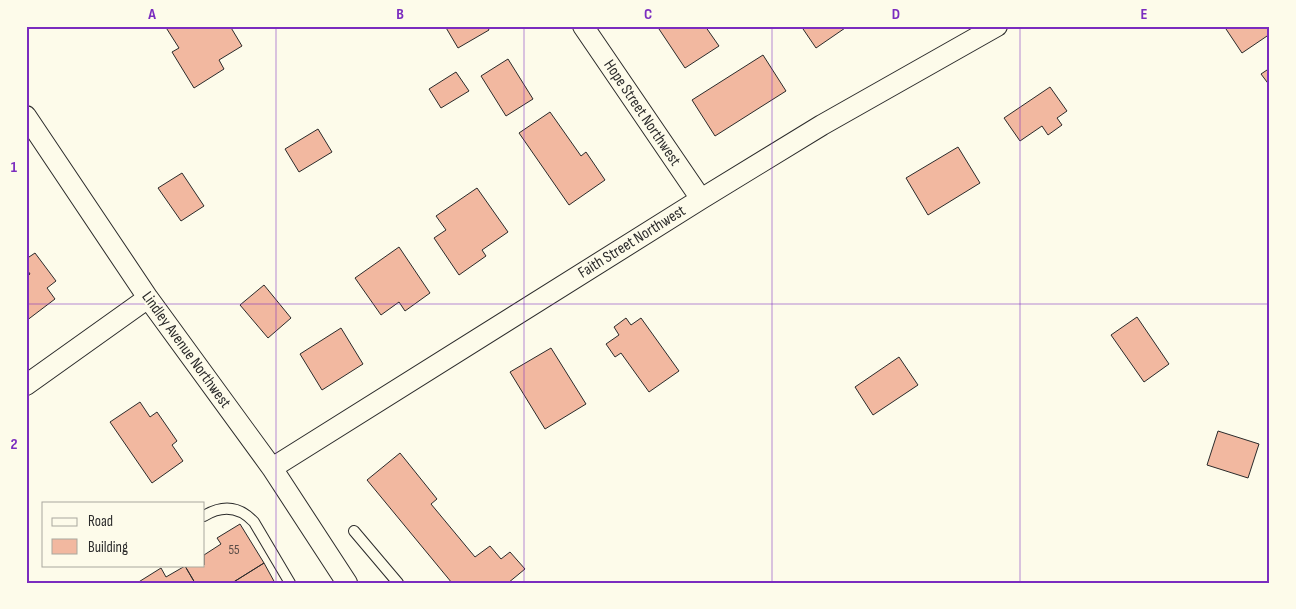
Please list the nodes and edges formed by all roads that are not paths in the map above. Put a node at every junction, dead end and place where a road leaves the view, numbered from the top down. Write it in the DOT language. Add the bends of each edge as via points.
graph roads {
  1 [pos="583,26"];
  2 [pos="998,26"];
  3 [pos="26,116"];
  4 [pos="701,199"];
  5 [pos="148,298"];
  6 [pos="26,385"];
  7 [pos="272,468"];
  8 [pos="205,516"];
  9 [pos="354,531"];
  10 [pos="290,583"];
  11 [pos="347,583"];
  12 [pos="398,583"];
  1 -- 4 [label="street, Hope Street Northwest"];
  2 -- 4 [label="street, Faith Street Northwest"];
  3 -- 5 [label="street, Lindley Avenue Northwest"];
  4 -- 7 [label="street, Faith Street Northwest"];
  5 -- 6 [label="street"];
  5 -- 7 [label="street, Lindley Avenue Northwest"];
  7 -- 11 [label="street, Lindley Avenue Northwest"];
  8 -- 10 [label="lane" via="218,509 247,514"];
  9 -- 12 [label="lane"];
}
